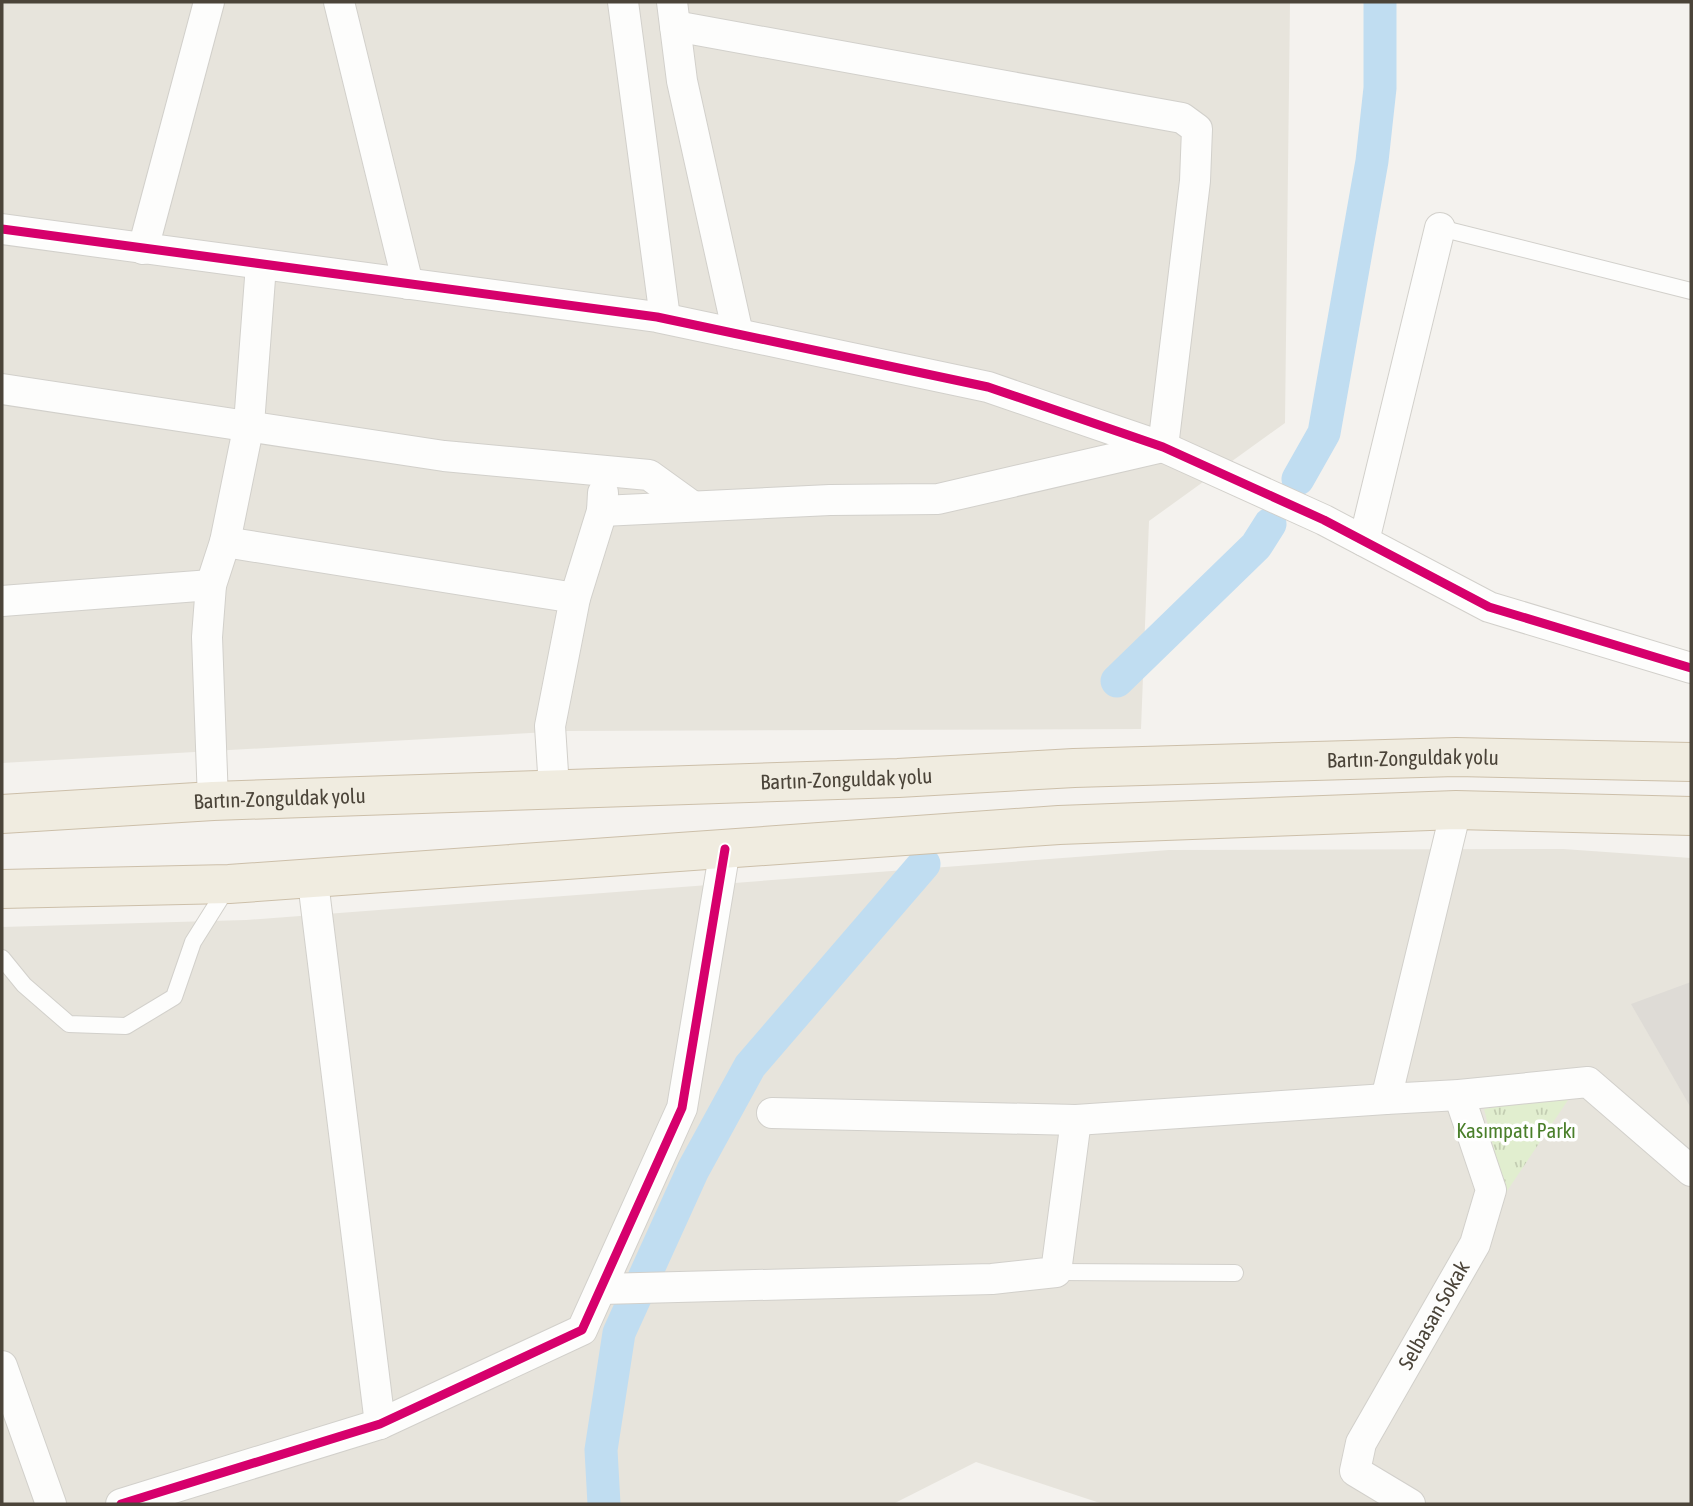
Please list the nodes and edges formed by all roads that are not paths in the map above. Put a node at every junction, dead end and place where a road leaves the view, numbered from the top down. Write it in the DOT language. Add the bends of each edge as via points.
graph roads {
  1 [pos="209,2"];
  2 [pos="340,2"];
  3 [pos="623,2"];
  4 [pos="674,14"];
  5 [pos="1440,228"];
  6 [pos="2,229"];
  7 [pos="143,249"];
  8 [pos="261,265"];
  9 [pos="408,284"];
  10 [pos="1691,291"];
  11 [pos="665,318"];
  12 [pos="738,334"];
  13 [pos="2,389"];
  14 [pos="249,424"];
  15 [pos="1163,447"];
  16 [pos="604,472"];
  17 [pos="692,506"];
  18 [pos="602,511"];
  19 [pos="1364,541"];
  20 [pos="225,542"];
  21 [pos="211,585"];
  22 [pos="575,598"];
  23 [pos="2,601"];
  24 [pos="1691,667"];
  25 [pos="1691,762"];
  26 [pos="554,788"];
  27 [pos="212,801"];
  28 [pos="1456,810"];
  29 [pos="2,814"];
  30 [pos="1691,816"];
  31 [pos="725,849"];
  32 [pos="229,884"];
  33 [pos="2,889"];
  34 [pos="315,898"];
  35 [pos="2,958"];
  36 [pos="1459,1095"];
  37 [pos="1386,1098"];
  38 [pos="772,1113"];
  39 [pos="1076,1120"];
  40 [pos="1691,1171"];
  41 [pos="1056,1272"];
  42 [pos="1235,1273"];
  43 [pos="602,1289"];
  44 [pos="2,1366"];
  45 [pos="380,1424"];
  46 [pos="51,1504"];
  47 [pos="121,1504"];
  48 [pos="1410,1504"];
  1 -- 7 [label="street"];
  2 -- 9 [label="street"];
  3 -- 11 [label="street"];
  4 -- 12 [label="street" via="682,81"];
  4 -- 15 [label="street" via="1182,118 1197,130"];
  5 -- 10 [label="lane"];
  5 -- 19 [label="street"];
  6 -- 7 [label="street"];
  7 -- 8 [label="street"];
  8 -- 9 [label="street"];
  8 -- 14 [label="street"];
  9 -- 11 [label="street"];
  11 -- 12 [label="street"];
  12 -- 15 [label="street" via="988,387"];
  13 -- 14 [label="street"];
  14 -- 16 [label="street" via="444,456"];
  14 -- 20 [label="street"];
  15 -- 17 [label="street" via="938,499"];
  15 -- 19 [label="street"];
  16 -- 17 [label="street" via="649,475"];
  16 -- 18 [label="street"];
  17 -- 18 [label="street"];
  18 -- 22 [label="street"];
  19 -- 24 [label="street" via="1489,607"];
  20 -- 21 [label="street"];
  20 -- 22 [label="street"];
  21 -- 23 [label="street"];
  21 -- 27 [label="street" via="207,637"];
  22 -- 26 [label="street" via="550,726"];
  25 -- 26 [label="highway, Bartın-Zonguldak yolu" via="1456,757"];
  26 -- 27 [label="highway, Bartın-Zonguldak yolu"];
  27 -- 29 [label="highway, Bartın-Zonguldak yolu"];
  28 -- 30 [label="highway"];
  28 -- 31 [label="highway" via="1059,825"];
  28 -- 37 [label="street"];
  31 -- 32 [label="highway"];
  31 -- 43 [label="street" via="682,1108"];
  32 -- 33 [label="highway"];
  32 -- 35 [label="lane" via="193,942 174,997 126,1026 69,1024 24,985"];
  34 -- 45 [label="street"];
  36 -- 37 [label="street"];
  36 -- 40 [label="street" via="1588,1082"];
  36 -- 48 [label="street, Selbasan Sokak" via="1491,1191 1475,1244 1362,1443 1355,1471"];
  37 -- 39 [label="street"];
  38 -- 39 [label="street"];
  39 -- 41 [label="street"];
  41 -- 42 [label="lane"];
  41 -- 43 [label="street" via="992,1279"];
  43 -- 45 [label="street" via="582,1330"];
  44 -- 46 [label="street"];
  45 -- 47 [label="street"];
}
